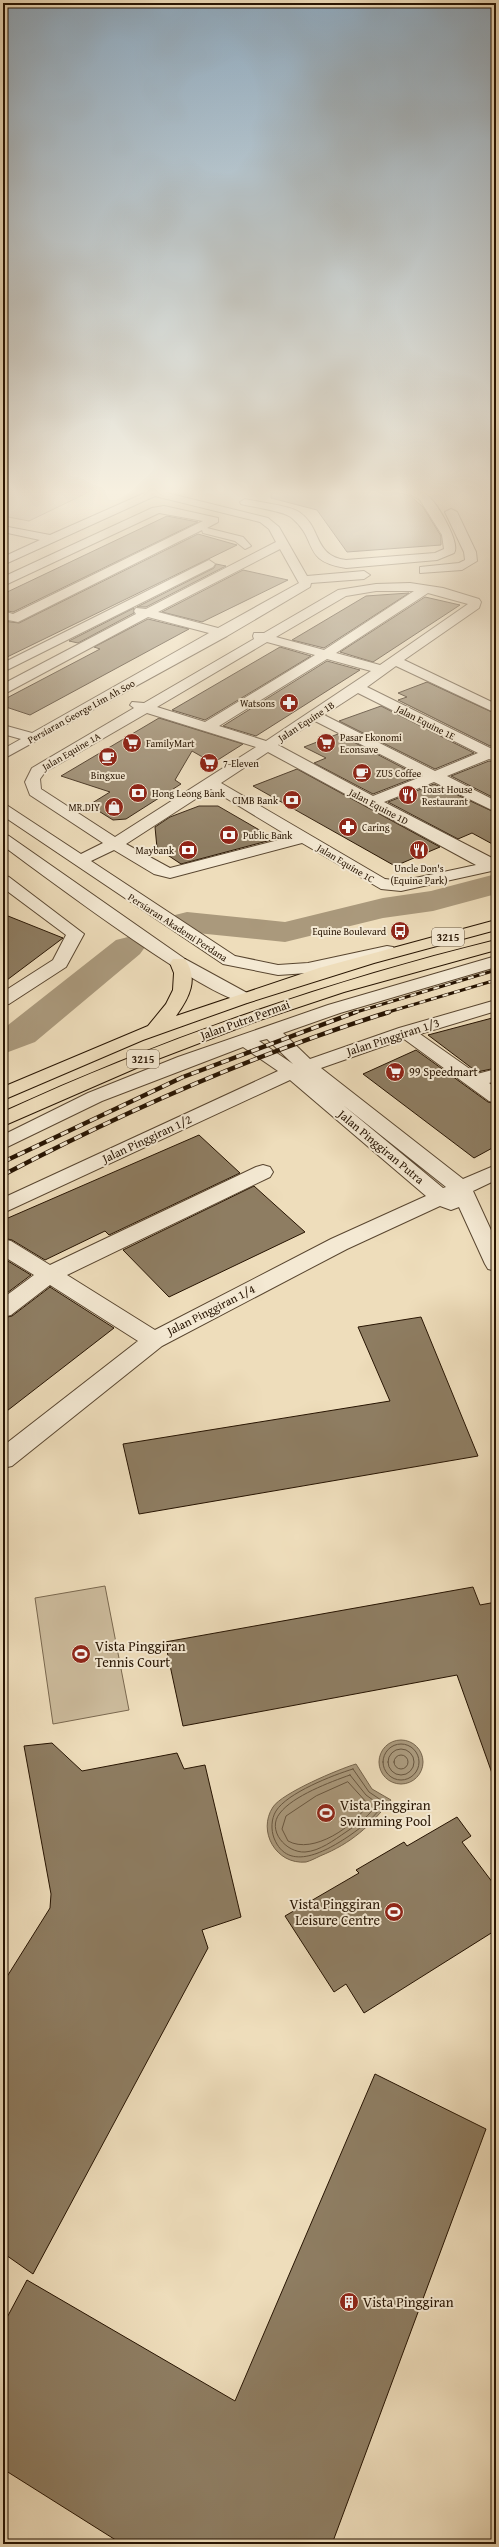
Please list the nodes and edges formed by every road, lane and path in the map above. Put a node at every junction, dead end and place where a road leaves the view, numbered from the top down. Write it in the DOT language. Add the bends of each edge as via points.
graph roads {
  1 [pos="30,611"];
  2 [pos="116,611"];
  3 [pos="139,611"];
  4 [pos="152,611"];
  5 [pos="261,611"];
  6 [pos="312,611"];
  7 [pos="392,611"];
  8 [pos="466,611"];
  9 [pos="148,613"];
  10 [pos="3,615"];
  11 [pos="227,630"];
  12 [pos="267,638"];
  13 [pos="326,654"];
  14 [pos="395,661"];
  15 [pos="3,668"];
  16 [pos="383,670"];
  17 [pos="356,687"];
  18 [pos="3,690"];
  19 [pos="110,695"];
  20 [pos="145,708"];
  21 [pos="496,709"];
  22 [pos="314,716"];
  23 [pos="207,727"];
  24 [pos="3,729"];
  25 [pos="33,738"];
  26 [pos="268,746"];
  27 [pos="494,754"];
  28 [pos="3,755"];
  29 [pos="435,776"];
  30 [pos="211,783"];
  31 [pos="372,802"];
  32 [pos="496,807"];
  33 [pos="3,809"];
  34 [pos="304,838"];
  35 [pos="3,839"];
  36 [pos="115,844"];
  37 [pos="78,860"];
  38 [pos="493,866"];
  39 [pos="3,880"];
  40 [pos="496,925"];
  41 [pos="496,946"];
  42 [pos="400,949"];
  43 [pos="496,961"];
  44 [pos="178,963"];
  45 [pos="243,998"];
  46 [pos="3,1000"];
  47 [pos="287,1004"];
  48 [pos="496,1006"];
  49 [pos="154,1030"];
  50 [pos="270,1031"];
  51 [pos="406,1032"];
  52 [pos="245,1040"];
  53 [pos="299,1070"];
  54 [pos="496,1075"];
  55 [pos="474,1081"];
  56 [pos="3,1094"];
  57 [pos="496,1097"];
  58 [pos="3,1120"];
  59 [pos="3,1143"];
  60 [pos="263,1172"];
  61 [pos="496,1172"];
  62 [pos="461,1188"];
  63 [pos="440,1197"];
  64 [pos="3,1206"];
  65 [pos="474,1217"];
  66 [pos="3,1246"];
  67 [pos="496,1264"];
  68 [pos="48,1275"];
  69 [pos="3,1309"];
  70 [pos="154,1340"];
  71 [pos="3,1459"];
  1 -- 10 [label="street" via="14,619"];
  2 -- 15 [label="street"];
  3 -- 9 [label="street"];
  4 -- 9 [label="street"];
  5 -- 11 [label="street, Persiaran George Lim Ah Soo"];
  6 -- 12 [label="street, Jalan Equine 1A"];
  7 -- 13 [label="street"];
  8 -- 14 [label="street, Jalan Equine 1B"];
  9 -- 11 [label="street"];
  9 -- 18 [label="street"];
  11 -- 12 [label="street"];
  11 -- 19 [label="street, Persiaran George Lim Ah Soo"];
  12 -- 13 [label="street"];
  12 -- 20 [label="street, Jalan Equine 1A"];
  13 -- 16 [label="street"];
  13 -- 23 [label="street"];
  14 -- 16 [label="street, Jalan Equine 1B"];
  14 -- 21 [label="street"];
  16 -- 17 [label="street, Jalan Equine 1B"];
  17 -- 22 [label="street, Jalan Equine 1B"];
  17 -- 27 [label="street, Jalan Equine 1E"];
  19 -- 20 [label="street, Jalan Equine 1D"];
  19 -- 25 [label="street, Persiaran George Lim Ah Soo"];
  20 -- 23 [label="street, Jalan Equine 1D"];
  20 -- 36 [label="street, Jalan Equine 1A" via="40,769 32,779 34,792"];
  22 -- 26 [label="street, Jalan Equine 1B"];
  22 -- 29 [label="street"];
  23 -- 26 [label="street, Jalan Equine 1D"];
  24 -- 25 [label="street"];
  25 -- 28 [label="street, Persiaran George Lim Ah Soo"];
  26 -- 30 [label="street, Jalan Equine 1B"];
  26 -- 31 [label="street, Jalan Equine 1D"];
  27 -- 29 [label="street"];
  29 -- 31 [label="street"];
  29 -- 32 [label="street"];
  30 -- 34 [label="street, Jalan Equine 1C"];
  30 -- 36 [label="street, Jalan Equine 1B"];
  31 -- 38 [label="street, Jalan Equine 1D"];
  33 -- 37 [label="street, Persiaran Akademi Perdana"];
  34 -- 36 [label="street" via="170,873 160,871"];
  34 -- 38 [label="street, Jalan Equine 1C" via="381,884 401,886"];
  35 -- 44 [label="street"];
  36 -- 37 [label="street, Jalan Equine 1B"];
  37 -- 42 [label="street, Persiaran Akademi Perdana" via="212,952 228,960 278,970 308,968"];
  39 -- 46 [label="street" via="75,934 60,963"];
  40 -- 42 [label="main road, Jalan Putra Permai / 3215"];
  41 -- 47 [label="main road, Jalan Putra Permai / 3215"];
  42 -- 45 [label="main road, Jalan Putra Permai / 3215"];
  43 -- 50 [label="street" via="392,991"];
  44 -- 45 [label="street"];
  44 -- 49 [label="main road" via="184,973 184,989 176,1005"];
  45 -- 47 [label="main road" via="263,1005"];
  45 -- 49 [label="main road, Jalan Putra Permai / 3215"];
  47 -- 58 [label="main road, Jalan Putra Permai / 3215" via="74,1087"];
  48 -- 51 [label="street, Jalan Pinggiran 1/3"];
  49 -- 56 [label="main road, Jalan Putra Permai / 3215"];
  50 -- 52 [label="street"];
  50 -- 53 [label="street"];
  51 -- 53 [label="street, Jalan Pinggiran 1/3"];
  51 -- 55 [label="street"];
  52 -- 53 [label="street"];
  52 -- 59 [label="street" via="95,1097"];
  53 -- 62 [label="street, Jalan Pinggiran Putra"];
  53 -- 63 [label="street, Jalan Pinggiran Putra"];
  53 -- 64 [label="street, Jalan Pinggiran 1/2"];
  54 -- 55 [label="street"];
  55 -- 57 [label="street"];
  60 -- 68 [label="street"];
  61 -- 62 [label="street, Jalan Pinggiran 1/4"];
  62 -- 63 [label="street, Jalan Pinggiran 1/4"];
  62 -- 65 [label="street, Jalan Pinggiran Putra"];
  63 -- 65 [label="street, Jalan Pinggiran Putra"];
  63 -- 70 [label="street, Jalan Pinggiran 1/4" via="339,1244"];
  65 -- 67 [label="street, Jalan Pinggiran Putra"];
  66 -- 68 [label="street"];
  68 -- 69 [label="street"];
  68 -- 70 [label="street"];
  70 -- 71 [label="street, Jalan Pinggiran 1/4"];
}
